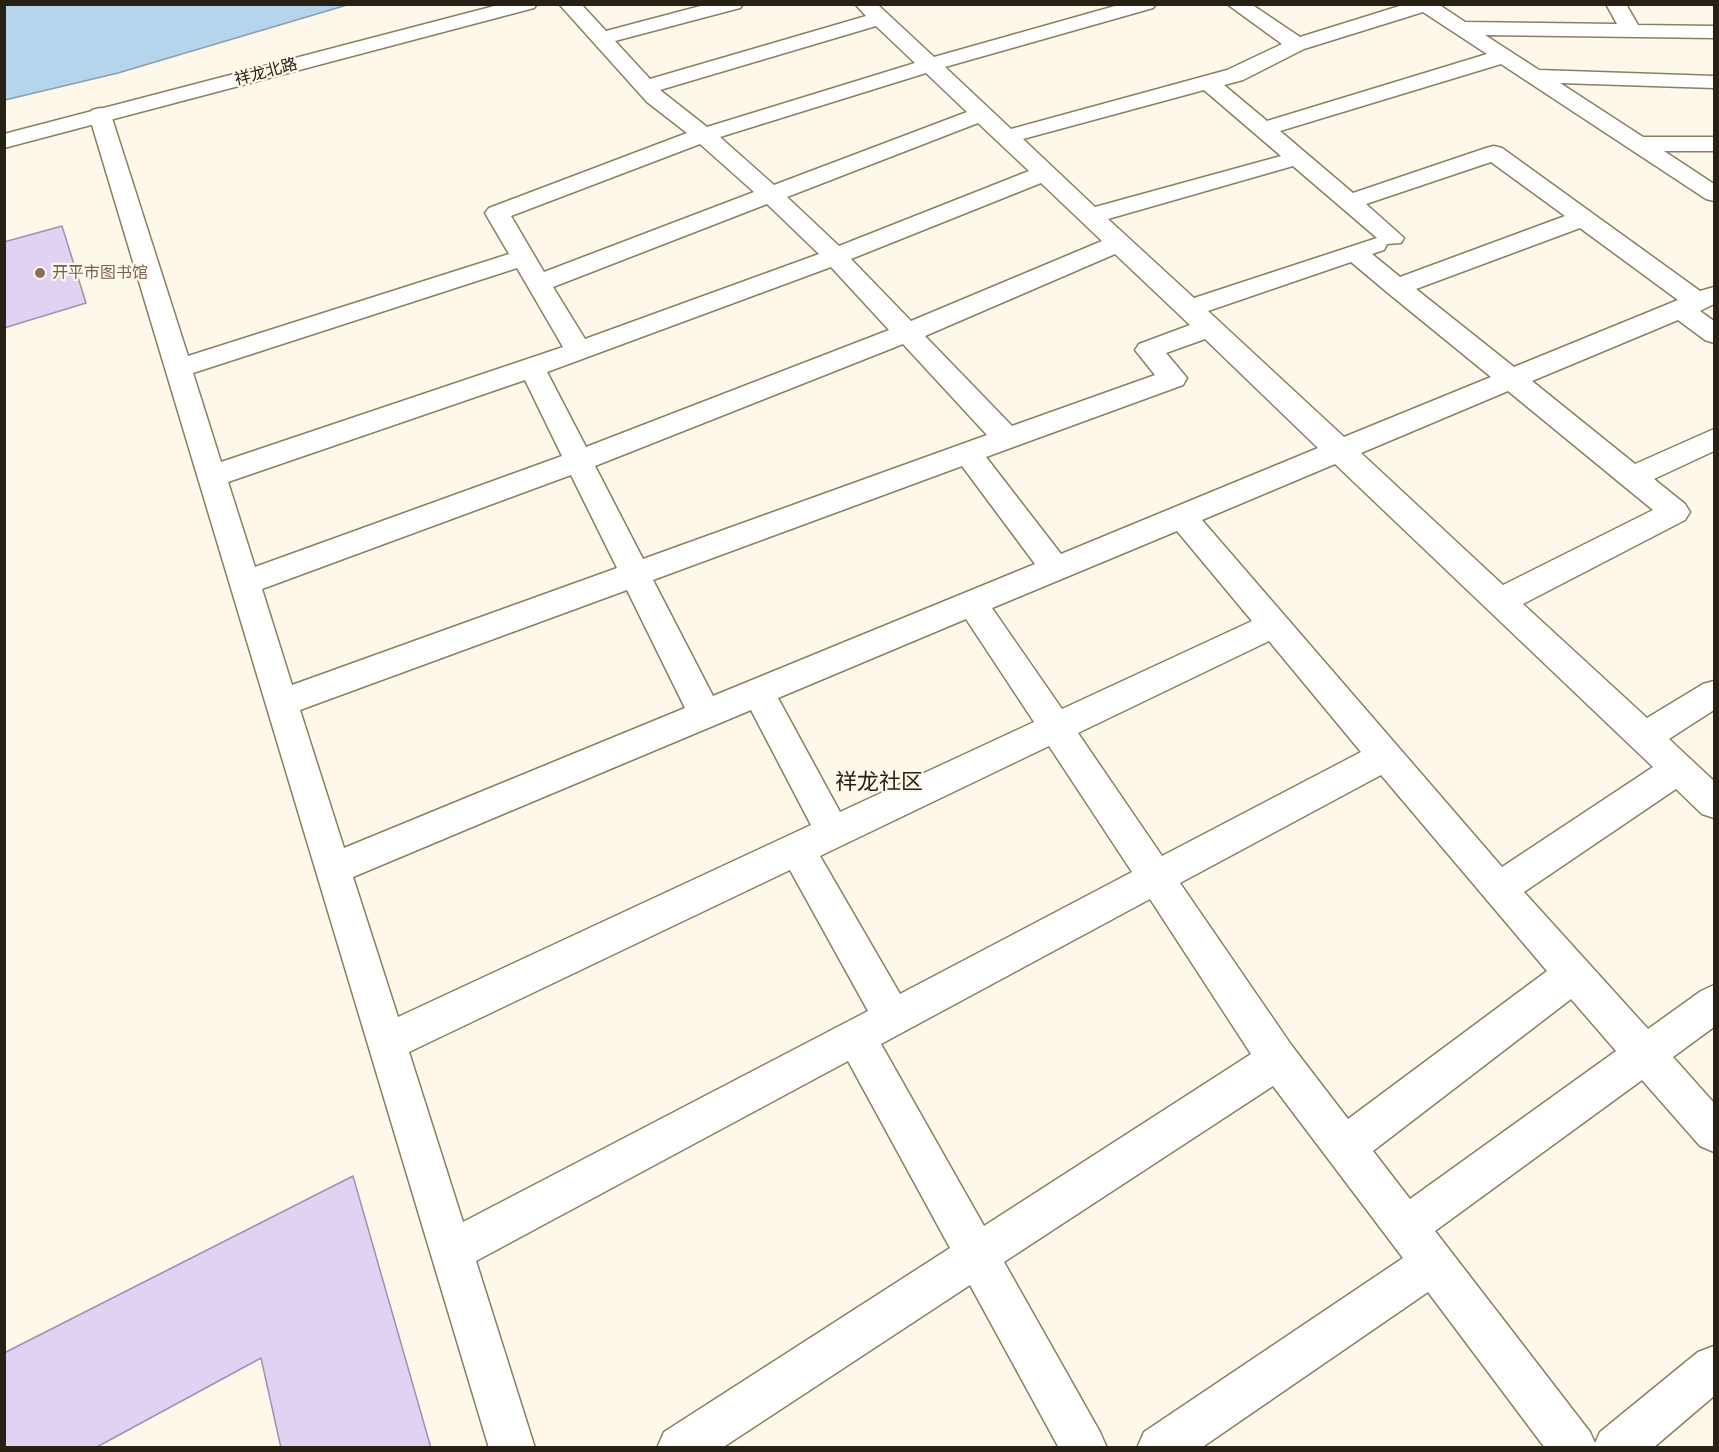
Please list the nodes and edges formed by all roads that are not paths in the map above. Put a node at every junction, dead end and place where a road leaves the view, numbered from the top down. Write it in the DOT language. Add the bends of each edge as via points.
graph roads {
  1 [pos="527,4"];
  2 [pos="569,4"];
  3 [pos="734,4"];
  4 [pos="1146,4"];
  5 [pos="1237,4"];
  6 [pos="1616,4"];
  7 [pos="1425,5"];
  8 [pos="873,11"];
  9 [pos="1461,28"];
  10 [pos="1631,31"];
  11 [pos="1711,37"];
  12 [pos="600,39"];
  13 [pos="1297,45"];
  14 [pos="1504,56"];
  15 [pos="930,65"];
  16 [pos="1534,76"];
  17 [pos="1714,82"];
  18 [pos="1209,83"];
  19 [pos="645,87"];
  20 [pos="982,114"];
  21 [pos="100,115"];
  22 [pos="1264,129"];
  23 [pos="703,135"];
  24 [pos="1006,137"];
  25 [pos="4,141"];
  26 [pos="1637,144"];
  27 [pos="1714,144"];
  28 [pos="1298,158"];
  29 [pos="1045,173"];
  30 [pos="772,194"];
  31 [pos="1714,194"];
  32 [pos="1349,202"];
  33 [pos="1090,216"];
  34 [pos="1583,218"];
  35 [pos="1119,243"];
  36 [pos="1354,252"];
  37 [pos="836,256"];
  38 [pos="523,258"];
  39 [pos="538,283"];
  40 [pos="1397,287"];
  41 [pos="1697,302"];
  42 [pos="1199,319"];
  43 [pos="907,333"];
  44 [pos="1714,334"];
  45 [pos="579,351"];
  46 [pos="178,368"];
  47 [pos="532,368"];
  48 [pos="1511,379"];
  49 [pos="1007,439"];
  50 [pos="1714,439"];
  51 [pos="1339,450"];
  52 [pos="967,453"];
  53 [pos="578,461"];
  54 [pos="212,476"];
  55 [pos="1633,477"];
  56 [pos="1182,516"];
  57 [pos="1056,568"];
  58 [pos="635,575"];
  59 [pos="245,584"];
  60 [pos="1500,601"];
  61 [pos="972,603"];
  62 [pos="1274,625"];
  63 [pos="758,692"];
  64 [pos="1714,694"];
  65 [pos="282,703"];
  66 [pos="705,714"];
  67 [pos="1055,727"];
  68 [pos="1644,737"];
  69 [pos="1385,756"];
  70 [pos="1678,769"];
  71 [pos="1714,803"];
  72 [pos="833,832"];
  73 [pos="797,849"];
  74 [pos="333,869"];
  75 [pos="1156,878"];
  76 [pos="1498,889"];
  77 [pos="1574,974"];
  78 [pos="1714,1004"];
  79 [pos="892,1017"];
  80 [pos="855,1036"];
  81 [pos="387,1042"];
  82 [pos="1645,1054"];
  83 [pos="1278,1060"];
  84 [pos="1714,1132"];
  85 [pos="1345,1147"];
  86 [pos="1406,1227"];
  87 [pos="452,1251"];
  88 [pos="977,1255"];
  89 [pos="1433,1263"];
  90 [pos="1714,1368"];
  91 [pos="512,1448"];
  92 [pos="680,1448"];
  93 [pos="1084,1448"];
  94 [pos="1160,1448"];
  95 [pos="1574,1448"];
  96 [pos="1616,1448"];
  1 -- 21 [label="street, 祥龙北路"];
  2 -- 12 [label="street"];
  3 -- 12 [label="street"];
  4 -- 15 [label="street"];
  5 -- 13 [label="street"];
  6 -- 10 [label="street"];
  7 -- 9 [label="street"];
  7 -- 13 [label="street"];
  8 -- 15 [label="street"];
  8 -- 19 [label="street"];
  9 -- 10 [label="street"];
  9 -- 14 [label="street"];
  10 -- 11 [label="street"];
  12 -- 19 [label="street"];
  13 -- 18 [label="street"];
  14 -- 16 [label="street"];
  14 -- 22 [label="street"];
  15 -- 20 [label="street"];
  15 -- 23 [label="street"];
  16 -- 17 [label="street"];
  16 -- 26 [label="street"];
  18 -- 22 [label="street"];
  18 -- 24 [label="street"];
  19 -- 23 [label="street"];
  20 -- 24 [label="street"];
  20 -- 30 [label="street"];
  21 -- 25 [label="street, 祥龙北路"];
  21 -- 46 [label="street"];
  22 -- 28 [label="street"];
  23 -- 30 [label="street"];
  23 -- 38 [label="street" via="497,213"];
  24 -- 29 [label="street"];
  26 -- 27 [label="street"];
  26 -- 31 [label="street"];
  28 -- 32 [label="street"];
  28 -- 33 [label="street"];
  29 -- 33 [label="street"];
  29 -- 37 [label="street"];
  30 -- 37 [label="street"];
  30 -- 39 [label="street"];
  32 -- 34 [label="street" via="1494,153"];
  32 -- 36 [label="street" via="1392,238"];
  33 -- 35 [label="street"];
  34 -- 40 [label="street"];
  34 -- 41 [label="street"];
  35 -- 42 [label="street"];
  35 -- 43 [label="street"];
  36 -- 40 [label="street"];
  36 -- 42 [label="street"];
  37 -- 43 [label="street"];
  37 -- 45 [label="street"];
  38 -- 39 [label="street"];
  38 -- 46 [label="street"];
  39 -- 45 [label="street"];
  40 -- 48 [label="street"];
  41 -- 44 [label="street"];
  41 -- 48 [label="street"];
  42 -- 49 [label="street" via="1148,350 1174,378"];
  42 -- 51 [label="street"];
  43 -- 49 [label="street"];
  43 -- 53 [label="street"];
  45 -- 47 [label="street"];
  46 -- 54 [label="street"];
  47 -- 53 [label="street"];
  47 -- 54 [label="street"];
  48 -- 51 [label="street"];
  48 -- 55 [label="street"];
  49 -- 52 [label="street"];
  50 -- 55 [label="street"];
  51 -- 56 [label="street"];
  51 -- 60 [label="street"];
  52 -- 57 [label="street"];
  52 -- 58 [label="street"];
  53 -- 58 [label="street"];
  53 -- 59 [label="street"];
  54 -- 59 [label="street"];
  55 -- 60 [label="street" via="1675,512"];
  56 -- 57 [label="street"];
  56 -- 62 [label="street"];
  57 -- 61 [label="street"];
  58 -- 65 [label="street"];
  58 -- 66 [label="street"];
  59 -- 65 [label="street"];
  60 -- 68 [label="street"];
  61 -- 63 [label="street"];
  61 -- 67 [label="street"];
  62 -- 67 [label="street"];
  62 -- 69 [label="street"];
  63 -- 66 [label="street"];
  63 -- 72 [label="street"];
  64 -- 68 [label="street"];
  65 -- 74 [label="street"];
  66 -- 74 [label="street"];
  67 -- 72 [label="street"];
  67 -- 75 [label="street"];
  68 -- 70 [label="street"];
  69 -- 75 [label="street"];
  69 -- 76 [label="street"];
  70 -- 71 [label="street"];
  70 -- 76 [label="street"];
  72 -- 73 [label="street"];
  73 -- 79 [label="street"];
  73 -- 81 [label="street"];
  74 -- 81 [label="street"];
  75 -- 79 [label="street"];
  75 -- 83 [label="street"];
  76 -- 77 [label="street"];
  77 -- 82 [label="street"];
  77 -- 85 [label="street"];
  78 -- 82 [label="street"];
  79 -- 80 [label="street"];
  80 -- 87 [label="street"];
  80 -- 88 [label="street"];
  81 -- 87 [label="street"];
  82 -- 84 [label="street"];
  82 -- 86 [label="street"];
  83 -- 85 [label="street"];
  83 -- 88 [label="street"];
  85 -- 86 [label="street"];
  86 -- 89 [label="street"];
  87 -- 91 [label="street"];
  88 -- 92 [label="street"];
  88 -- 93 [label="street"];
  89 -- 94 [label="street"];
  89 -- 95 [label="street"];
  90 -- 96 [label="street"];
}
